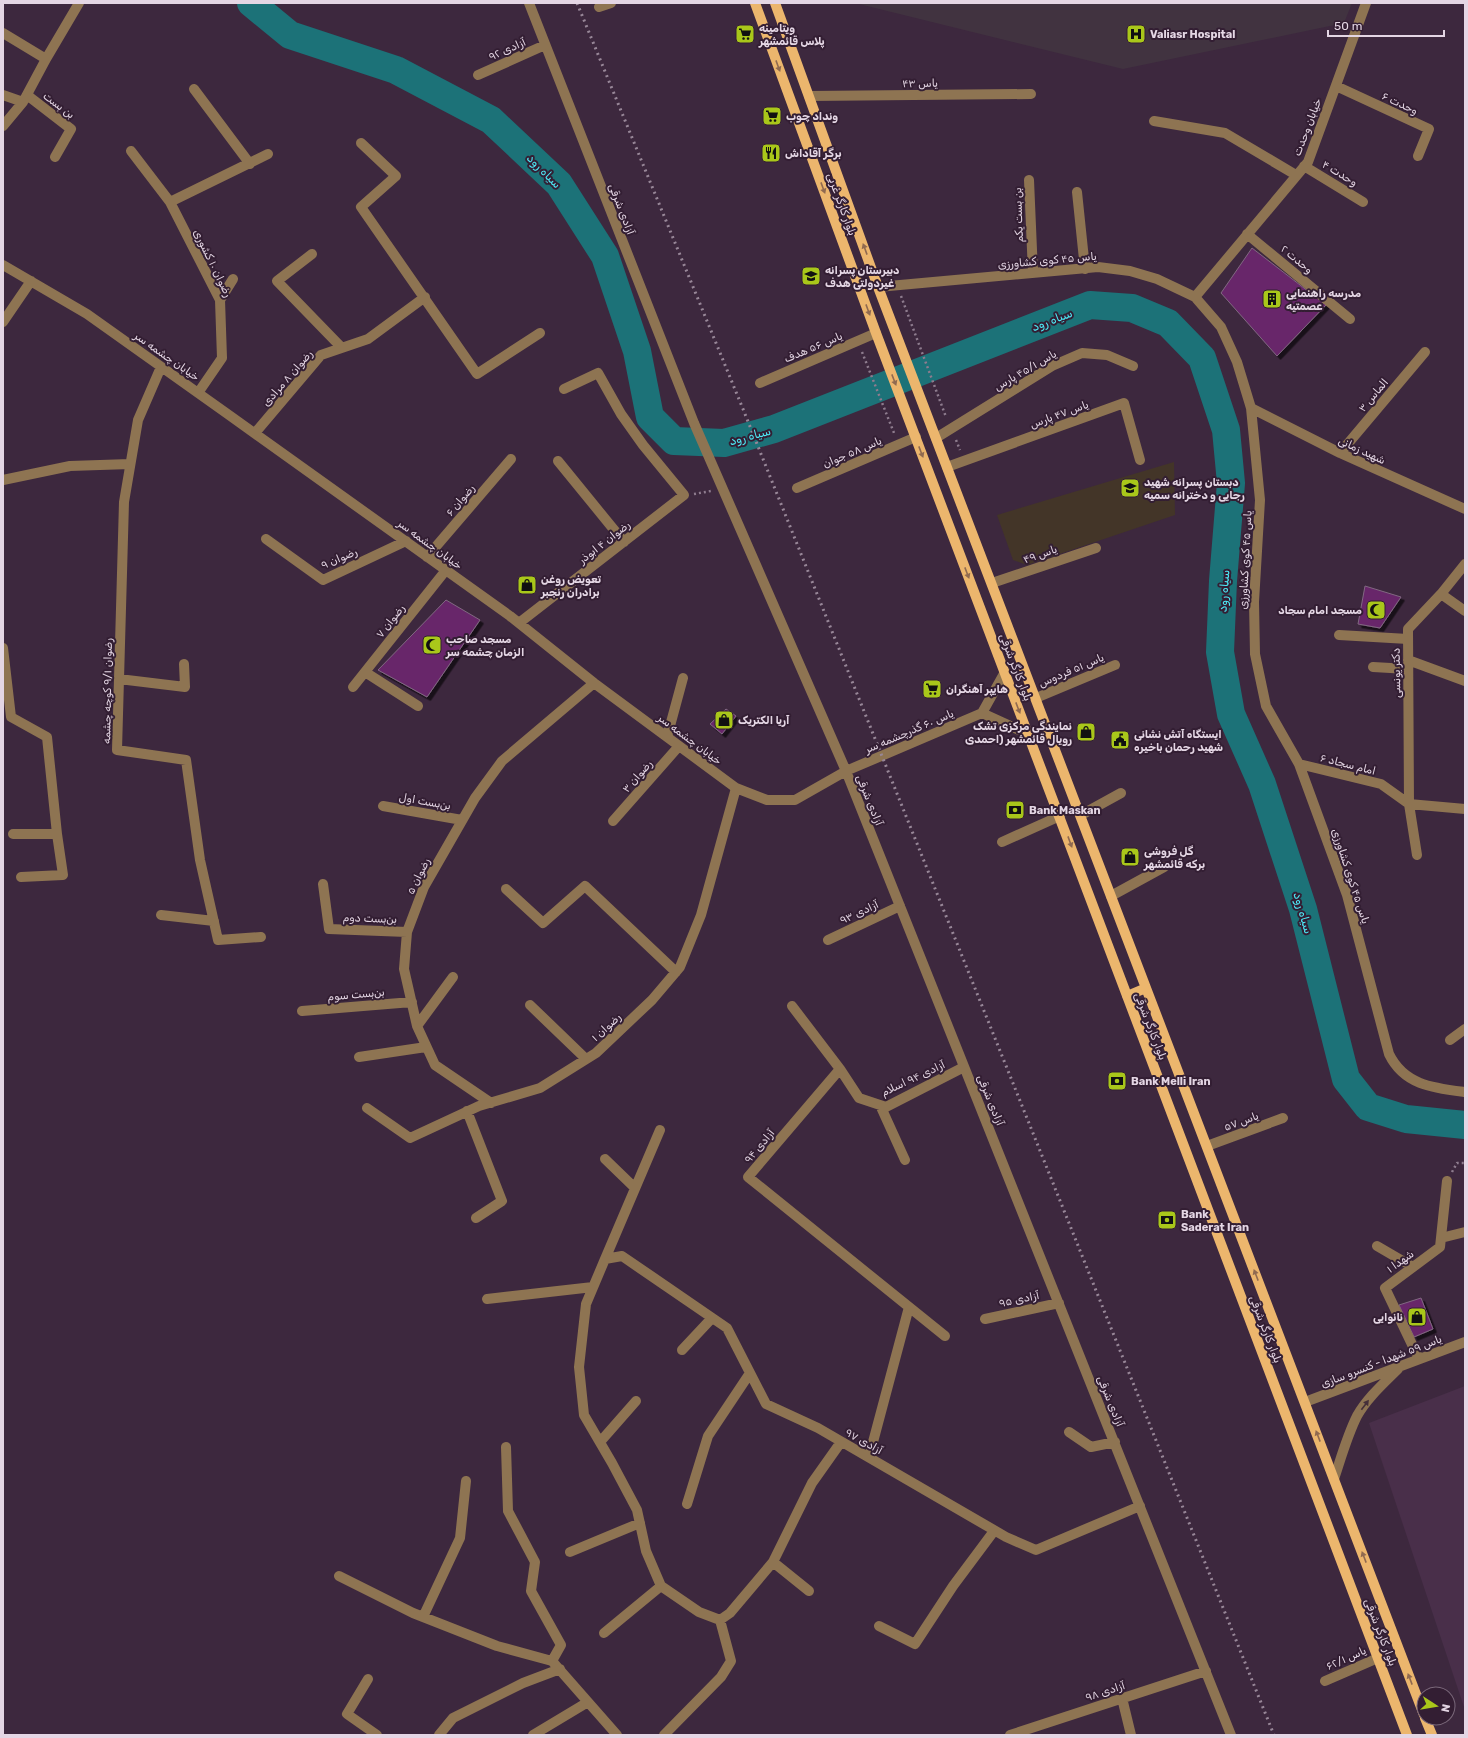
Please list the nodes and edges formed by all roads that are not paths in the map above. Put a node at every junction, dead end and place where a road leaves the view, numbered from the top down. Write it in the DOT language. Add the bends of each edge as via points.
graph roads {
  1 [pos="80,3"];
  2 [pos="529,3"];
  3 [pos="611,3"];
  4 [pos="755,3"];
  5 [pos="775,3"];
  6 [pos="1366,3"];
  7 [pos="600,7"];
  8 [pos="3,33"];
  9 [pos="545,45"];
  10 [pos="46,59"];
  11 [pos="478,75"];
  12 [pos="1336,86"];
  13 [pos="194,89"];
  14 [pos="1031,94"];
  15 [pos="3,95"];
  16 [pos="809,96"];
  17 [pos="25,98"];
  18 [pos="1154,120"];
  19 [pos="3,126"];
  20 [pos="361,143"];
  21 [pos="131,151"];
  22 [pos="268,154"];
  23 [pos="1418,156"];
  24 [pos="55,157"];
  25 [pos="250,164"];
  26 [pos="1304,166"];
  27 [pos="1296,175"];
  28 [pos="1029,180"];
  29 [pos="1077,192"];
  30 [pos="170,202"];
  31 [pos="1363,202"];
  32 [pos="1247,234"];
  33 [pos="312,254"];
  34 [pos="3,265"];
  35 [pos="1085,268"];
  36 [pos="1033,273"];
  37 [pos="233,279"];
  38 [pos="31,281"];
  39 [pos="878,287"];
  40 [pos="425,297"];
  41 [pos="1195,297"];
  42 [pos="220,300"];
  43 [pos="1350,319"];
  44 [pos="3,322"];
  45 [pos="540,333"];
  46 [pos="876,333"];
  47 [pos="342,348"];
  48 [pos="1425,352"];
  49 [pos="161,366"];
  50 [pos="1133,366"];
  51 [pos="760,383"];
  52 [pos="564,389"];
  53 [pos="198,393"];
  54 [pos="924,407"];
  55 [pos="1251,408"];
  56 [pos="908,415"];
  57 [pos="255,433"];
  58 [pos="916,437"];
  59 [pos="936,438"];
  60 [pos="1340,453"];
  61 [pos="511,459"];
  62 [pos="1140,460"];
  63 [pos="558,461"];
  64 [pos="130,464"];
  65 [pos="947,467"];
  66 [pos="3,480"];
  67 [pos="797,488"];
  68 [pos="1465,509"];
  69 [pos="266,539"];
  70 [pos="406,541"];
  71 [pos="624,542"];
  72 [pos="1096,548"];
  73 [pos="427,556"];
  74 [pos="1465,564"];
  75 [pos="446,570"];
  76 [pos="992,583"];
  77 [pos="1441,594"];
  78 [pos="1465,611"];
  79 [pos="519,623"];
  80 [pos="1339,635"];
  81 [pos="1408,638"];
  82 [pos="3,648"];
  83 [pos="184,664"];
  84 [pos="1115,664"];
  85 [pos="1408,664"];
  86 [pos="1373,667"];
  87 [pos="365,672"];
  88 [pos="1005,672"];
  89 [pos="683,678"];
  90 [pos="119,679"];
  91 [pos="1465,681"];
  92 [pos="594,682"];
  93 [pos="353,687"];
  94 [pos="1036,698"];
  95 [pos="418,706"];
  96 [pos="982,713"];
  97 [pos="1028,734"];
  98 [pos="667,737"];
  99 [pos="679,746"];
  100 [pos="1299,764"];
  101 [pos="846,771"];
  102 [pos="736,788"];
  103 [pos="1121,794"];
  104 [pos="1409,804"];
  105 [pos="383,806"];
  106 [pos="1465,809"];
  107 [pos="1082,815"];
  108 [pos="1060,816"];
  109 [pos="462,820"];
  110 [pos="613,821"];
  111 [pos="13,834"];
  112 [pos="57,834"];
  113 [pos="1002,842"];
  114 [pos="1417,855"];
  115 [pos="1164,867"];
  116 [pos="21,876"];
  117 [pos="323,884"];
  118 [pos="506,889"];
  119 [pos="1111,896"];
  120 [pos="900,906"];
  121 [pos="161,915"];
  122 [pos="214,921"];
  123 [pos="407,932"];
  124 [pos="261,937"];
  125 [pos="828,940"];
  126 [pos="676,972"];
  127 [pos="453,977"];
  128 [pos="1146,988"];
  129 [pos="1127,996"];
  130 [pos="412,1002"];
  131 [pos="530,1005"];
  132 [pos="792,1006"];
  133 [pos="302,1011"];
  134 [pos="417,1026"];
  135 [pos="1465,1029"];
  136 [pos="1450,1040"];
  137 [pos="426,1047"];
  138 [pos="359,1057"];
  139 [pos="586,1059"];
  140 [pos="964,1067"];
  141 [pos="840,1068"];
  142 [pos="1465,1092"];
  143 [pos="491,1103"];
  144 [pos="880,1105"];
  145 [pos="367,1108"];
  146 [pos="467,1111"];
  147 [pos="1283,1118"];
  148 [pos="660,1130"];
  149 [pos="1207,1146"];
  150 [pos="605,1159"];
  151 [pos="905,1160"];
  152 [pos="1447,1181"];
  153 [pos="635,1188"];
  154 [pos="476,1218"];
  155 [pos="1465,1232"];
  156 [pos="1441,1238"];
  157 [pos="1377,1246"];
  158 [pos="605,1260"];
  159 [pos="1413,1267"];
  160 [pos="593,1287"];
  161 [pos="487,1299"];
  162 [pos="1059,1303"];
  163 [pos="909,1308"];
  164 [pos="712,1318"];
  165 [pos="985,1319"];
  166 [pos="945,1336"];
  167 [pos="1465,1342"];
  168 [pos="682,1350"];
  169 [pos="1419,1359"];
  170 [pos="1401,1366"];
  171 [pos="750,1373"];
  172 [pos="636,1401"];
  173 [pos="1305,1402"];
  174 [pos="1069,1432"];
  175 [pos="600,1442"];
  176 [pos="841,1442"];
  177 [pos="1115,1442"];
  178 [pos="506,1447"];
  179 [pos="869,1457"];
  180 [pos="1334,1480"];
  181 [pos="466,1481"];
  182 [pos="687,1504"];
  183 [pos="1140,1506"];
  184 [pos="640,1523"];
  185 [pos="994,1531"];
  186 [pos="570,1552"];
  187 [pos="773,1562"];
  188 [pos="339,1576"];
  189 [pos="661,1586"];
  190 [pos="809,1590"];
  191 [pos="423,1617"];
  192 [pos="720,1620"];
  193 [pos="879,1626"];
  194 [pos="604,1633"];
  195 [pos="1378,1658"];
  196 [pos="552,1661"];
  197 [pos="560,1669"];
  198 [pos="1206,1671"];
  199 [pos="368,1679"];
  200 [pos="1325,1681"];
  201 [pos="1416,1694"];
  202 [pos="1122,1698"];
  203 [pos="588,1702"];
  204 [pos="377,1735"];
  205 [pos="439,1735"];
  206 [pos="533,1735"];
  207 [pos="617,1735"];
  208 [pos="664,1735"];
  209 [pos="1010,1735"];
  210 [pos="1131,1735"];
  211 [pos="1231,1735"];
  212 [pos="1407,1735"];
  1 -- 10 [label="street"];
  2 -- 9 [label="street, آزادی شرقی"];
  3 -- 7 [label="street"];
  4 -- 46 [label="main road, بلوار کارگر غربی, one-way"];
  5 -- 16 [label="main road, بلوار کارگر غربی"];
  6 -- 12 [label="street, خیابان وحدت"];
  8 -- 10 [label="street"];
  9 -- 11 [label="street, آزادی ۹۲"];
  9 -- 101 [label="street, آزادی شرقی" via="694,423"];
  10 -- 17 [label="street"];
  12 -- 23 [label="street, وحدت ۶" via="1429,129"];
  12 -- 26 [label="street, خیابان وحدت" via="1308,162"];
  13 -- 25 [label="street"];
  14 -- 16 [label="street, یاس ۴۳"];
  15 -- 17 [label="street"];
  39 -- 16 [label="main road, بلوار کارگر غربی, one-way"];
  17 -- 19 [label="street"];
  17 -- 24 [label="street, بن بست" via="71,129"];
  18 -- 27 [label="street" via="1226,132"];
  20 -- 40 [label="street" via="396,176 361,207"];
  21 -- 30 [label="street, رضوان ۱۰ کشوری"];
  22 -- 25 [label="street"];
  25 -- 30 [label="street"];
  26 -- 27 [label="street, خیابان وحدت"];
  26 -- 31 [label="street, وحدت ۴"];
  27 -- 32 [label="street, خیابان وحدت"];
  28 -- 36 [label="street, بن بست یکم"];
  29 -- 35 [label="street"];
  30 -- 42 [label="street, رضوان ۱۰ کشوری"];
  32 -- 41 [label="street, خیابان وحدت"];
  32 -- 43 [label="street, وحدت ۲"];
  33 -- 47 [label="street" via="277,281"];
  34 -- 38 [label="street, خیابان چشمه سر"];
  35 -- 36 [label="street, یاس ۴۵ کوی کشاورزی"];
  35 -- 41 [label="street, یاس ۴۵ کوی کشاورزی" via="1130,271 1157,279"];
  36 -- 39 [label="street, یاس ۴۵ کوی کشاورزی"];
  37 -- 42 [label="street"];
  38 -- 44 [label="street"];
  38 -- 49 [label="street, خیابان چشمه سر" via="87,314"];
  39 -- 54 [label="main road, بلوار کارگر غربی"];
  40 -- 45 [label="street" via="477,374"];
  40 -- 47 [label="street, رضوان ۸ مرادی" via="368,339"];
  41 -- 55 [label="street, یاس ۴۵ کوی کشاورزی" via="1221,327 1237,362"];
  42 -- 53 [label="street, رضوان ۱۰ کشوری" via="222,358"];
  46 -- 51 [label="street, یاس ۵۶ هدف"];
  46 -- 56 [label="main road, بلوار کارگر غربی, one-way"];
  47 -- 57 [label="street, رضوان ۸ مرادی" via="321,355"];
  48 -- 60 [label="street, الماس ۳"];
  49 -- 53 [label="street, خیابان چشمه سر"];
  49 -- 64 [label="street, رضوان ۹/۱ کوچه چشمه" via="138,420"];
  50 -- 59 [label="street, یاس ۴۵/۱ پارس" via="1107,355 1082,353 1052,366"];
  52 -- 71 [label="street, رضوان ۴ ابوذر" via="598,374 643,445 684,495"];
  53 -- 57 [label="street, خیابان چشمه سر"];
  54 -- 59 [label="main road, بلوار کارگر شرقی"];
  55 -- 60 [label="street, شهید زمانی"];
  55 -- 100 [label="street, یاس ۴۵ کوی کشاورزی" via="1260,500 1254,602 1255,654 1266,706"];
  56 -- 58 [label="main road, بلوار کارگر شرقی"];
  57 -- 70 [label="street, خیابان چشمه سر"];
  58 -- 67 [label="street, یاس ۵۸ جوان"];
  58 -- 88 [label="main road, بلوار کارگر شرقی, one-way"];
  59 -- 65 [label="main road, بلوار کارگر شرقی"];
  60 -- 68 [label="street, شهید زمانی"];
  61 -- 73 [label="street, رضوان ۶"];
  62 -- 65 [label="street, یاس ۴۷ پارس" via="1124,403"];
  63 -- 71 [label="street"];
  64 -- 66 [label="street" via="70,466"];
  64 -- 90 [label="street, رضوان ۹/۱ کوچه چشمه" via="124,502"];
  65 -- 76 [label="main road, بلوار کارگر شرقی"];
  69 -- 70 [label="street, رضوان ۹" via="323,580"];
  70 -- 73 [label="street, خیابان چشمه سر"];
  71 -- 79 [label="street, رضوان ۴ ابوذر"];
  72 -- 76 [label="street, یاس ۴۹"];
  73 -- 75 [label="street, خیابان چشمه سر"];
  74 -- 77 [label="street, دکتر یونسی"];
  75 -- 79 [label="street, خیابان چشمه سر"];
  75 -- 87 [label="street, رضوان ۷"];
  76 -- 94 [label="main road, بلوار کارگر شرقی"];
  77 -- 78 [label="street"];
  77 -- 81 [label="street, دکتر یونسی" via="1408,629"];
  79 -- 92 [label="street, خیابان چشمه سر"];
  80 -- 81 [label="street"];
  81 -- 85 [label="street, دکتر یونسی"];
  82 -- 112 [label="street" via="11,717 46,736"];
  83 -- 90 [label="street" via="185,687"];
  84 -- 94 [label="street, یاس ۵۱ فردوس"];
  85 -- 86 [label="street"];
  85 -- 91 [label="street"];
  85 -- 104 [label="street, دکتر یونسی"];
  87 -- 93 [label="street, رضوان ۷"];
  87 -- 95 [label="street"];
  88 -- 96 [label="street"];
  88 -- 97 [label="main road, بلوار کارگر شرقی, one-way"];
  89 -- 98 [label="street"];
  90 -- 122 [label="street, رضوان ۹/۱ کوچه چشمه" via="117,750 186,760 200,860"];
  92 -- 98 [label="street, خیابان چشمه سر"];
  92 -- 109 [label="street, رضوان ۵" via="502,761"];
  94 -- 107 [label="main road, بلوار کارگر شرقی"];
  96 -- 97 [label="street"];
  96 -- 101 [label="street, یاس ۶۰ گذرچشمه سر"];
  97 -- 108 [label="main road, بلوار کارگر شرقی"];
  98 -- 99 [label="street, خیابان چشمه سر"];
  99 -- 102 [label="street, خیابان چشمه سر"];
  99 -- 110 [label="street, رضوان ۳"];
  100 -- 104 [label="street, امام سجاد ۶" via="1381,784"];
  100 -- 142 [label="street, یاس ۴۵ کوی کشاورزی" via="1347,895 1389,1054 1395,1066 1418,1083"];
  101 -- 102 [label="street, خیابان چشمه سر" via="795,800 767,800"];
  101 -- 120 [label="street, آزادی شرقی"];
  102 -- 126 [label="street, رضوان ۱" via="701,915"];
  103 -- 107 [label="street"];
  104 -- 106 [label="street"];
  104 -- 114 [label="street, دکتر یونسی"];
  105 -- 109 [label="street, بن‌بست اول"];
  107 -- 119 [label="main road, بلوار کارگر شرقی"];
  108 -- 113 [label="street"];
  108 -- 129 [label="main road, بلوار کارگر شرقی, one-way"];
  109 -- 123 [label="street, رضوان ۵" via="424,887"];
  111 -- 112 [label="street"];
  112 -- 116 [label="street" via="63,875"];
  115 -- 119 [label="street"];
  117 -- 123 [label="street, بن‌بست دوم" via="329,929"];
  118 -- 126 [label="street" via="543,923 585,886"];
  119 -- 128 [label="main road, بلوار کارگر شرقی"];
  120 -- 125 [label="street, آزادی ۹۳"];
  120 -- 140 [label="street, آزادی شرقی"];
  121 -- 122 [label="street"];
  122 -- 124 [label="street, رضوان ۹/۱ کوچه چشمه" via="218,940"];
  123 -- 130 [label="street, رضوان ۵" via="404,969"];
  126 -- 139 [label="street, رضوان ۱" via="652,1000 596,1053"];
  127 -- 134 [label="street"];
  128 -- 129 [label="main road"];
  128 -- 149 [label="main road, بلوار کارگر شرقی"];
  129 -- 195 [label="main road, بلوار کارگر شرقی"];
  130 -- 133 [label="street, بن‌بست سوم"];
  130 -- 134 [label="street, رضوان ۵"];
  131 -- 139 [label="street"];
  132 -- 141 [label="street"];
  134 -- 137 [label="street, رضوان ۵"];
  135 -- 136 [label="street"];
  137 -- 138 [label="street"];
  137 -- 143 [label="street, رضوان ۵" via="435,1065"];
  139 -- 143 [label="street, رضوان ۱" via="540,1088"];
  140 -- 144 [label="street, آزادی ۹۴ اسلام" via="886,1107"];
  140 -- 162 [label="street, آزادی شرقی"];
  141 -- 144 [label="street, آزادی ۹۴ اسلام" via="859,1098"];
  141 -- 163 [label="street, آزادی ۹۴" via="748,1177"];
  143 -- 146 [label="street, رضوان ۱"];
  144 -- 151 [label="street"];
  145 -- 146 [label="street, رضوان ۱" via="410,1138"];
  146 -- 154 [label="street" via="502,1201"];
  147 -- 149 [label="street, یاس ۵۷"];
  148 -- 153 [label="street"];
  173 -- 149 [label="main road, بلوار کارگر شرقی, one-way"];
  150 -- 153 [label="street"];
  152 -- 156 [label="street, شهدا ۱"];
  153 -- 158 [label="street"];
  155 -- 156 [label="street"];
  156 -- 159 [label="street, شهدا ۱" via="1440,1247"];
  157 -- 159 [label="street"];
  158 -- 160 [label="street"];
  158 -- 164 [label="street, آزادی ۹۷" via="622,1256"];
  159 -- 169 [label="street, شهدا ۱" via="1385,1288"];
  160 -- 161 [label="street"];
  160 -- 175 [label="street" via="586,1304 579,1367 584,1415"];
  162 -- 165 [label="street, آزادی ۹۵"];
  162 -- 177 [label="street, آزادی شرقی"];
  163 -- 166 [label="street, آزادی ۹۴"];
  163 -- 179 [label="street"];
  164 -- 168 [label="street"];
  164 -- 171 [label="street, آزادی ۹۷" via="726,1328"];
  167 -- 169 [label="street, یاس ۵۹ شهدا - کنسرو سازی"];
  169 -- 170 [label="street, یاس ۵۹ شهدا - کنسرو سازی"];
  170 -- 173 [label="street, یاس ۵۹ شهدا - کنسرو سازی"];
  180 -- 170 [label="street, one-way" via="1345,1443 1358,1414 1376,1390"];
  171 -- 176 [label="street, آزادی ۹۷" via="766,1404 818,1428"];
  171 -- 182 [label="street" via="708,1436"];
  172 -- 175 [label="street"];
  180 -- 173 [label="main road, بلوار کارگر شرقی, one-way"];
  174 -- 177 [label="street" via="1092,1447"];
  175 -- 184 [label="street" via="637,1510"];
  176 -- 179 [label="street, آزادی ۹۷"];
  176 -- 187 [label="street" via="812,1483"];
  177 -- 183 [label="street, آزادی شرقی"];
  178 -- 196 [label="street" via="508,1511 535,1562 531,1591 561,1645"];
  179 -- 185 [label="street, آزادی ۹۷"];
  201 -- 180 [label="main road, بلوار کارگر شرقی, one-way"];
  181 -- 191 [label="street" via="460,1538"];
  183 -- 185 [label="street, آزادی ۹۷" via="1036,1550"];
  183 -- 198 [label="street, آزادی شرقی"];
  184 -- 186 [label="street"];
  184 -- 189 [label="street" via="646,1551"];
  185 -- 193 [label="street" via="953,1586 915,1644"];
  187 -- 190 [label="street"];
  187 -- 192 [label="street" via="730,1613"];
  188 -- 191 [label="street"];
  189 -- 192 [label="street" via="699,1612"];
  189 -- 194 [label="street"];
  191 -- 196 [label="street" via="497,1646"];
  192 -- 208 [label="street" via="731,1661 721,1677"];
  195 -- 200 [label="street, یاس ۶۲/۱"];
  195 -- 212 [label="main road, بلوار کارگر شرقی"];
  196 -- 197 [label="street"];
  197 -- 203 [label="street"];
  197 -- 205 [label="street" via="523,1683 453,1718"];
  198 -- 202 [label="street, آزادی ۹۸"];
  198 -- 211 [label="street, آزادی شرقی"];
  199 -- 204 [label="street" via="347,1714"];
  202 -- 209 [label="street, آزادی ۹۸"];
  202 -- 210 [label="street"];
  203 -- 206 [label="street"];
  203 -- 207 [label="street"];
}
